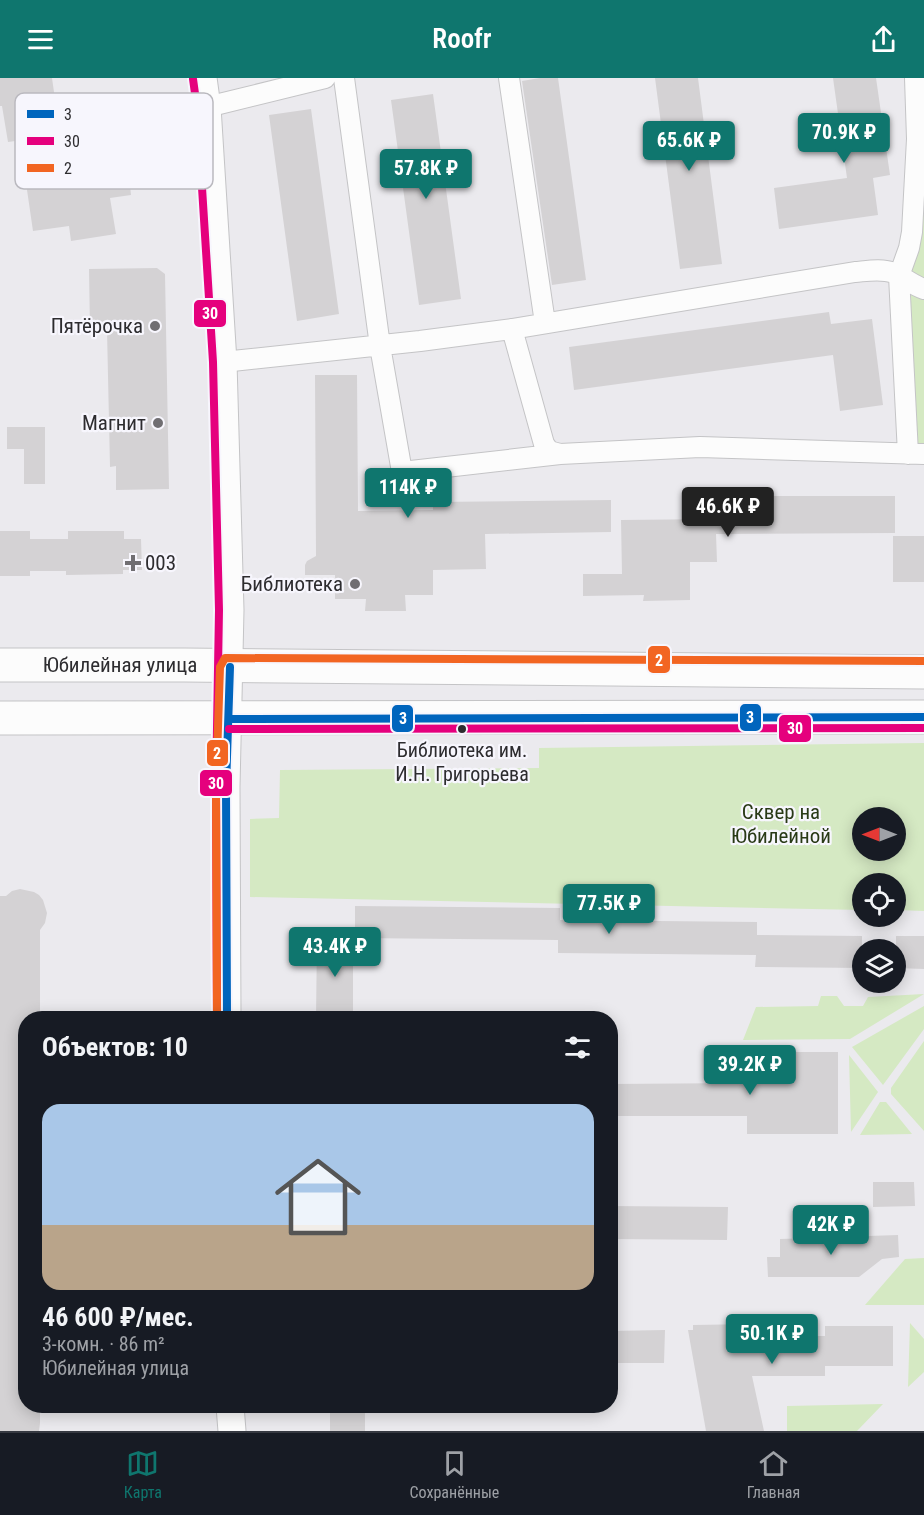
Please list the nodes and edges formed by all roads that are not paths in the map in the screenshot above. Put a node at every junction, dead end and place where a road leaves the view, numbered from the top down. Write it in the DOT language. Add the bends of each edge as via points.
graph roads {
  1 [pos="203,78"];
  2 [pos="325,78"];
  3 [pos="344,78"];
  4 [pos="508,78"];
  5 [pos="915,78"];
  6 [pos="205,93"];
  7 [pos="213,106"];
  8 [pos="920,138"];
  9 [pos="212,189"];
  10 [pos="899,276"];
  11 [pos="924,289"];
  12 [pos="545,323"];
  13 [pos="512,329"];
  14 [pos="380,346"];
  15 [pos="223,362"];
  16 [pos="560,454"];
  17 [pos="916,454"];
  18 [pos="0,665"];
  19 [pos="230,667"];
  20 [pos="924,672"];
  21 [pos="924,717"];
  22 [pos="0,718"];
  23 [pos="229,719"];
  24 [pos="227,1011"];
  25 [pos="231,1413"];
  26 [pos="232,1431"];
  1 -- 6 [label="main road"];
  2 -- 7 [label="street"];
  3 -- 14 [label="street"];
  4 -- 12 [label="street"];
  5 -- 8 [label="street"];
  8 -- 10 [label="street" via="912,232"];
  9 -- 15 [label="main road"];
  10 -- 11 [label="street"];
  10 -- 12 [label="street" via="887,271 855,272"];
  10 -- 17 [label="street"];
  12 -- 13 [label="street"];
  13 -- 14 [label="street"];
  13 -- 16 [label="street" via="544,444 549,451"];
  14 -- 15 [label="street"];
  14 -- 16 [label="street" via="402,472"];
  15 -- 19 [label="main road"];
  16 -- 17 [label="street" via="700,447"];
  18 -- 19 [label="highway, Юбилейная улица"];
  19 -- 20 [label="highway, Юбилейная улица"];
  19 -- 23 [label="main road"];
  21 -- 23 [label="highway"];
  22 -- 23 [label="highway"];
  23 -- 24 [label="main road"];
  25 -- 26 [label="main road"];
}
